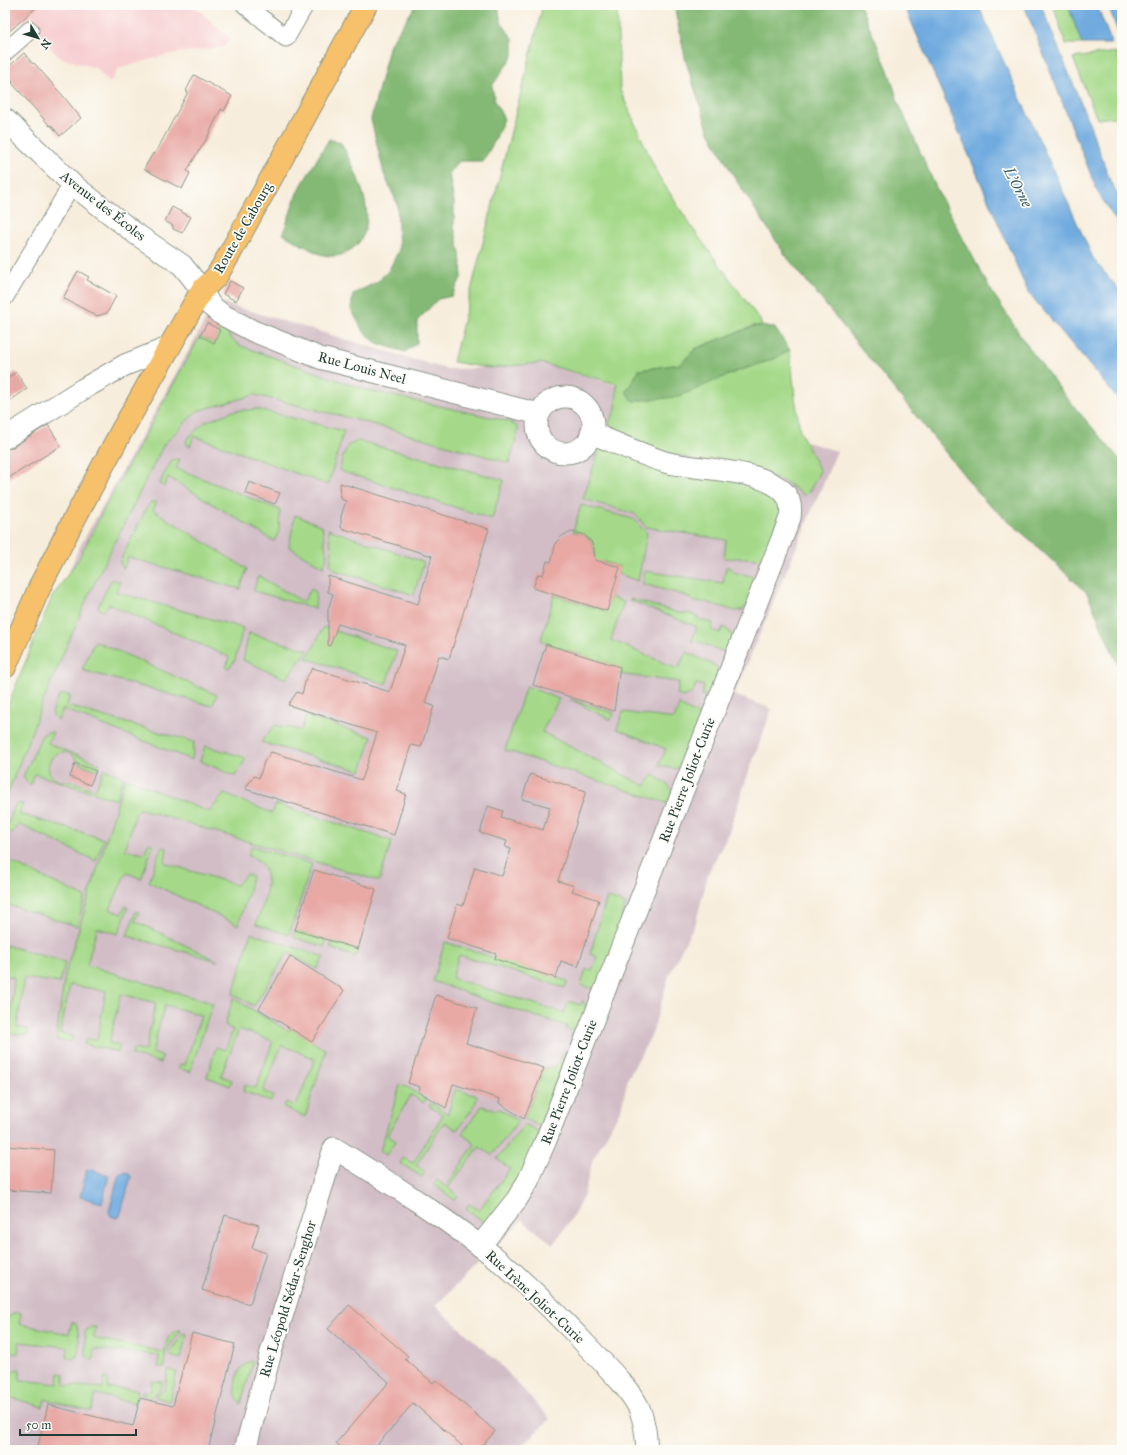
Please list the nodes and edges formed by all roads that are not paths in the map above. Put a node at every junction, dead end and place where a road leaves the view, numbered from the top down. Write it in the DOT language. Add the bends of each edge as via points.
graph roads {
  1 [pos="245,5"];
  2 [pos="305,5"];
  3 [pos="353,5"];
  4 [pos="366,5"];
  5 [pos="30,30"];
  6 [pos="5,52"];
  7 [pos="5,119"];
  8 [pos="72,184"];
  9 [pos="202,290"];
  10 [pos="5,297"];
  11 [pos="170,347"];
  12 [pos="539,414"];
  13 [pos="591,434"];
  14 [pos="5,438"];
  15 [pos="5,666"];
  16 [pos="334,1148"];
  17 [pos="480,1246"];
  18 [pos="245,1450"];
  19 [pos="647,1450"];
  1 -- 2 [label="street" via="286,38"];
  3 -- 9 [label="main road, Route de Cabourg" via="214,255 205,272"];
  4 -- 9 [label="main road, Route de Cabourg" via="230,255 216,277"];
  5 -- 6 [label="street"];
  7 -- 8 [label="street, Avenue des Écoles"];
  8 -- 9 [label="street, Avenue des Écoles" via="136,234 182,265"];
  8 -- 10 [label="street"];
  9 -- 11 [label="main road"];
  9 -- 12 [label="street, Rue Louis Neel" via="210,305 221,314 253,331 320,358"];
  11 -- 14 [label="street" via="125,365"];
  11 -- 15 [label="main road" via="68,528"];
  12 -- 13 [label="street" via="549,402 564,397 572,399 585,406 589,412 592,419"];
  12 -- 13 [label="street" via="538,432 545,445 552,450 560,453 577,450"];
  13 -- 17 [label="street, Rue Pierre Joliot-Curie" via="665,462 748,474 764,479 789,499 790,518 546,1140 528,1181"];
  16 -- 17 [label="street, Rue Irène Joliot-Curie" via="414,1198"];
  16 -- 18 [label="street, Rue Léopold Sédar-Senghor" via="271,1352"];
  17 -- 19 [label="street, Rue Irène Joliot-Curie" via="554,1311 631,1396 642,1416"];
}
